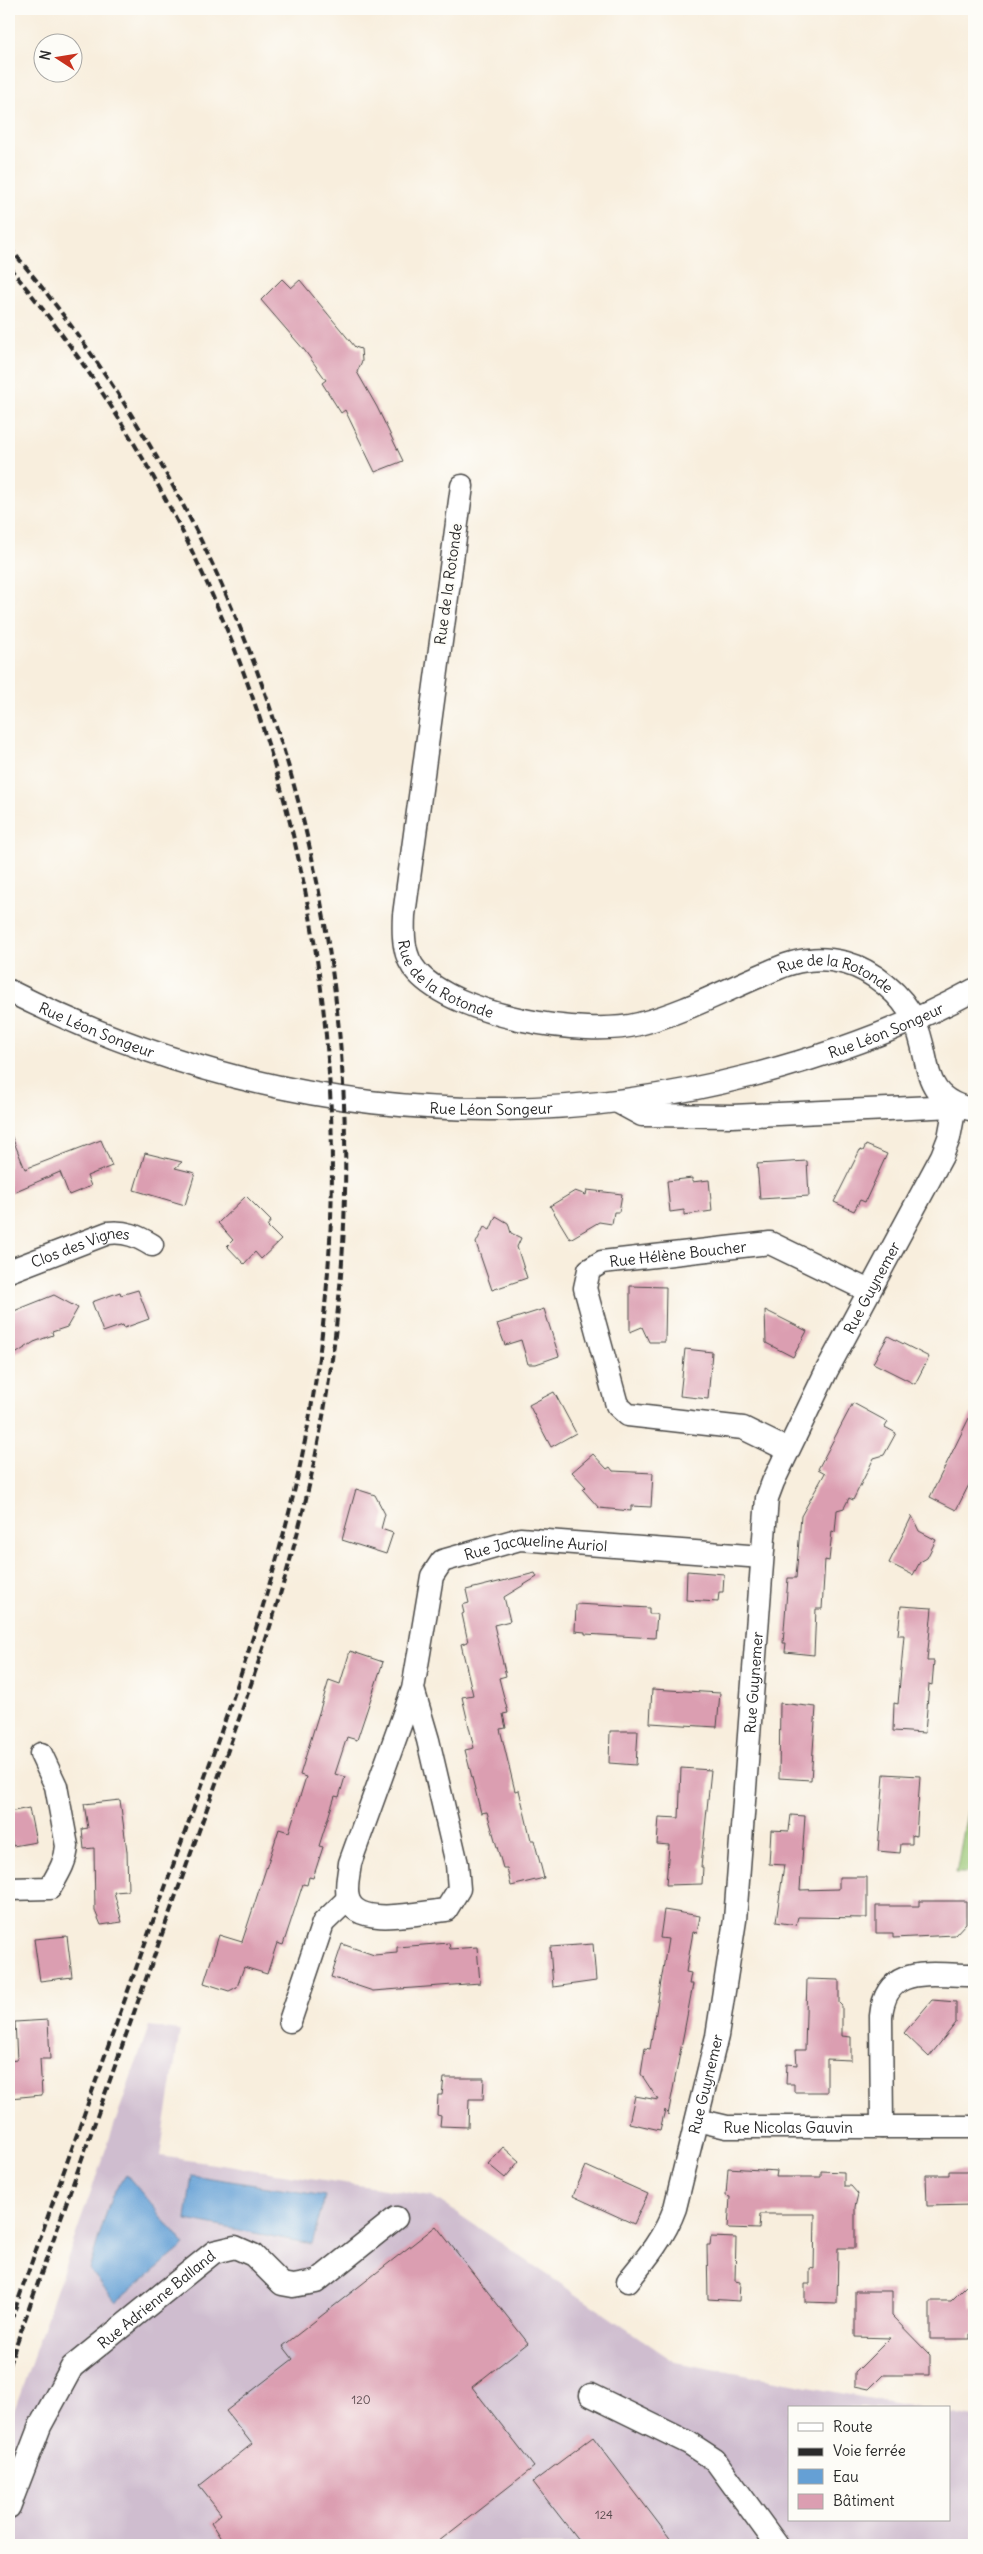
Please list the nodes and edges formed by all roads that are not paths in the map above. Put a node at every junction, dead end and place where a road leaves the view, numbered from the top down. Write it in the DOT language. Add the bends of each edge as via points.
graph roads {
  1 [pos="462,486"];
  2 [pos="974,990"];
  3 [pos="9,991"];
  4 [pos="914,1019"];
  5 [pos="618,1102"];
  6 [pos="965,1108"];
  7 [pos="152,1245"];
  8 [pos="9,1271"];
  9 [pos="869,1291"];
  10 [pos="788,1450"];
  11 [pos="762,1557"];
  12 [pos="412,1689"];
  13 [pos="41,1754"];
  14 [pos="9,1889"];
  15 [pos="348,1899"];
  16 [pos="974,1975"];
  17 [pos="290,2021"];
  18 [pos="697,2120"];
  19 [pos="882,2127"];
  20 [pos="974,2127"];
  21 [pos="396,2218"];
  22 [pos="628,2281"];
  23 [pos="592,2395"];
  24 [pos="9,2507"];
  25 [pos="777,2545"];
  1 -- 4 [label="street, Rue de la Rotonde" via="404,915 403,940 416,972 437,990 491,1012 553,1025 608,1028 658,1018 792,963 827,960 848,963 881,982"];
  2 -- 4 [label="street, Rue Léon Songeur"];
  3 -- 5 [label="street, Rue Léon Songeur" via="142,1050 231,1076 311,1093 415,1107 466,1109 513,1110"];
  4 -- 5 [label="street, Rue Léon Songeur" via="826,1055 682,1092"];
  4 -- 6 [label="street" via="932,1082 937,1090"];
  5 -- 6 [label="street" via="642,1115 670,1116"];
  6 -- 9 [label="street, Rue Guynemer"];
  7 -- 8 [label="street, Clos des Vignes" via="122,1232 108,1233"];
  9 -- 10 [label="street, Rue Guynemer"];
  9 -- 10 [label="street, Rue Hélène Boucher" via="770,1243 602,1262 588,1270 585,1288 621,1410 628,1414 743,1428"];
  10 -- 11 [label="street, Rue Guynemer" via="767,1498"];
  11 -- 12 [label="street, Rue Jacqueline Auriol" via="520,1539 442,1561 432,1576"];
  11 -- 18 [label="street, Rue Guynemer" via="735,1920 717,2036"];
  12 -- 15 [label="street, Rue Jacqueline Auriol" via="350,1863"];
  12 -- 15 [label="street, Rue Jacqueline Auriol" via="428,1740 457,1864 459,1889 446,1910 382,1917 366,1916 356,1911"];
  13 -- 14 [label="street" via="56,1786 67,1846 63,1864 50,1888"];
  15 -- 17 [label="street" via="323,1923"];
  16 -- 19 [label="street" via="907,1976 893,1984 886,1993 881,2016"];
  18 -- 19 [label="street, Rue Nicolas Gauvin" via="727,2127"];
  18 -- 22 [label="street, Rue Guynemer" via="670,2223"];
  19 -- 20 [label="street, Rue Nicolas Gauvin"];
  21 -- 24 [label="street, Rue Adrienne Balland" via="316,2282 293,2286 282,2284 253,2254 235,2247 214,2252 72,2367 40,2426"];
  23 -- 25 [label="street" via="689,2443 715,2460"];
}
